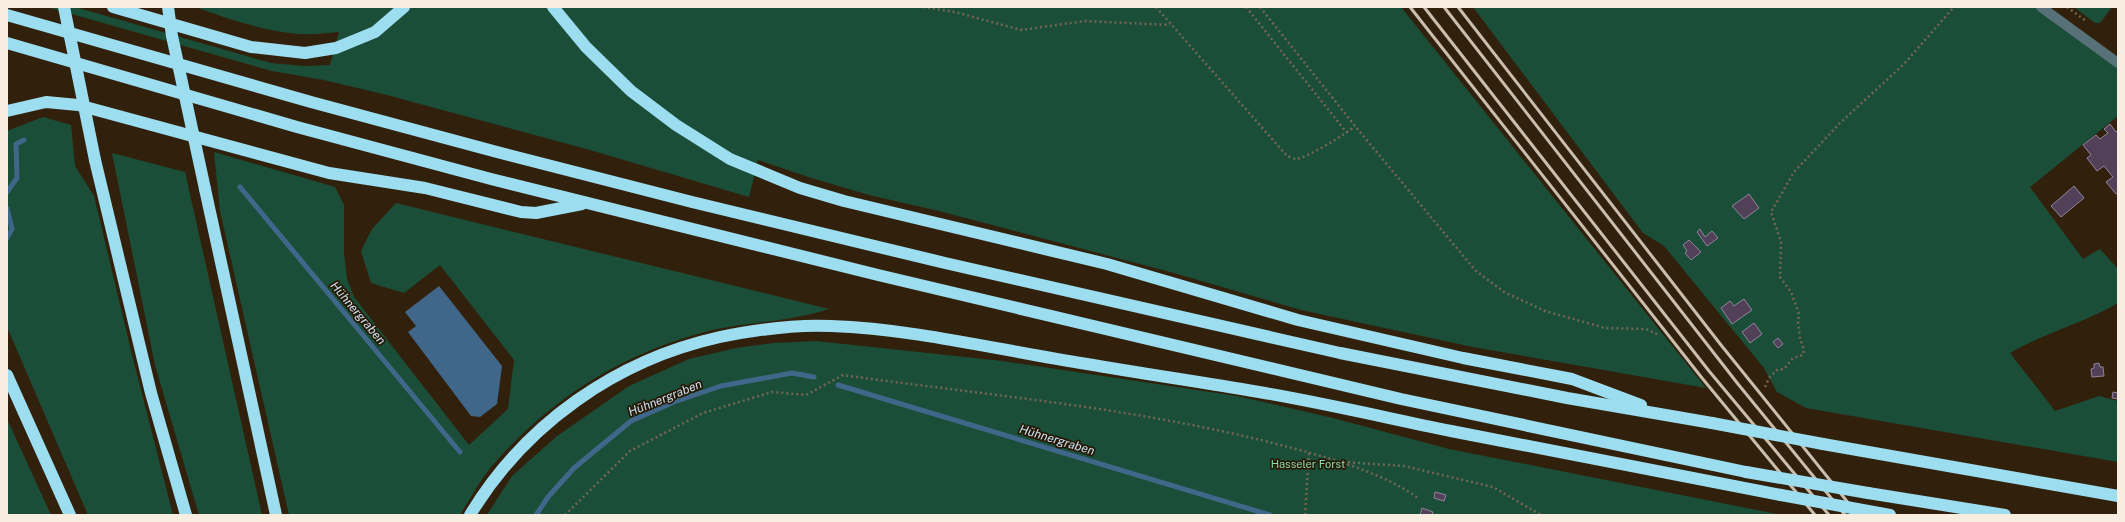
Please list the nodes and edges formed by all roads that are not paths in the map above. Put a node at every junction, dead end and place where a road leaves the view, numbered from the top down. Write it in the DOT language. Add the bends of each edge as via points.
graph roads {
  1 [pos="64,7"];
  2 [pos="113,7"];
  3 [pos="168,7"];
  4 [pos="404,7"];
  5 [pos="553,7"];
  6 [pos="2042,7"];
  7 [pos="7,15"];
  8 [pos="7,43"];
  9 [pos="2118,63"];
  10 [pos="7,111"];
  11 [pos="587,203"];
  12 [pos="7,375"];
  13 [pos="1667,414"];
  14 [pos="2118,496"];
  15 [pos="1989,512"];
  16 [pos="1884,514"];
  17 [pos="70,515"];
  18 [pos="186,515"];
  19 [pos="276,515"];
  20 [pos="470,515"];
  21 [pos="1968,515"];
  22 [pos="2005,515"];
  1 -- 18 [label="highway, bridge" via="95,160 151,394"];
  2 -- 4 [label="highway" via="251,47 305,53 336,48 375,32"];
  3 -- 19 [label="highway, bridge" via="172,36"];
  5 -- 13 [label="highway" via="586,47 625,85 676,125 730,159 800,188 844,201 1106,264 1298,320 1463,358 1572,379"];
  6 -- 9 [label="street"];
  7 -- 13 [label="highway" via="310,102 497,152 937,261 1340,353 1567,398"];
  8 -- 11 [label="highway" via="297,127"];
  10 -- 11 [label="highway" via="46,102 78,105 329,173 424,188 520,212 536,213"];
  11 -- 15 [label="highway, bridge" via="1401,399 1746,472"];
  12 -- 17 [label="highway"];
  13 -- 14 [label="highway, bridge"];
  15 -- 21 [label="highway"];
  15 -- 22 [label="highway"];
  16 -- 20 [label="highway, bridge" via="1262,393 933,338 874,329 828,326 780,328 719,338 670,352 614,376 560,411 516,455 483,494"];
}
